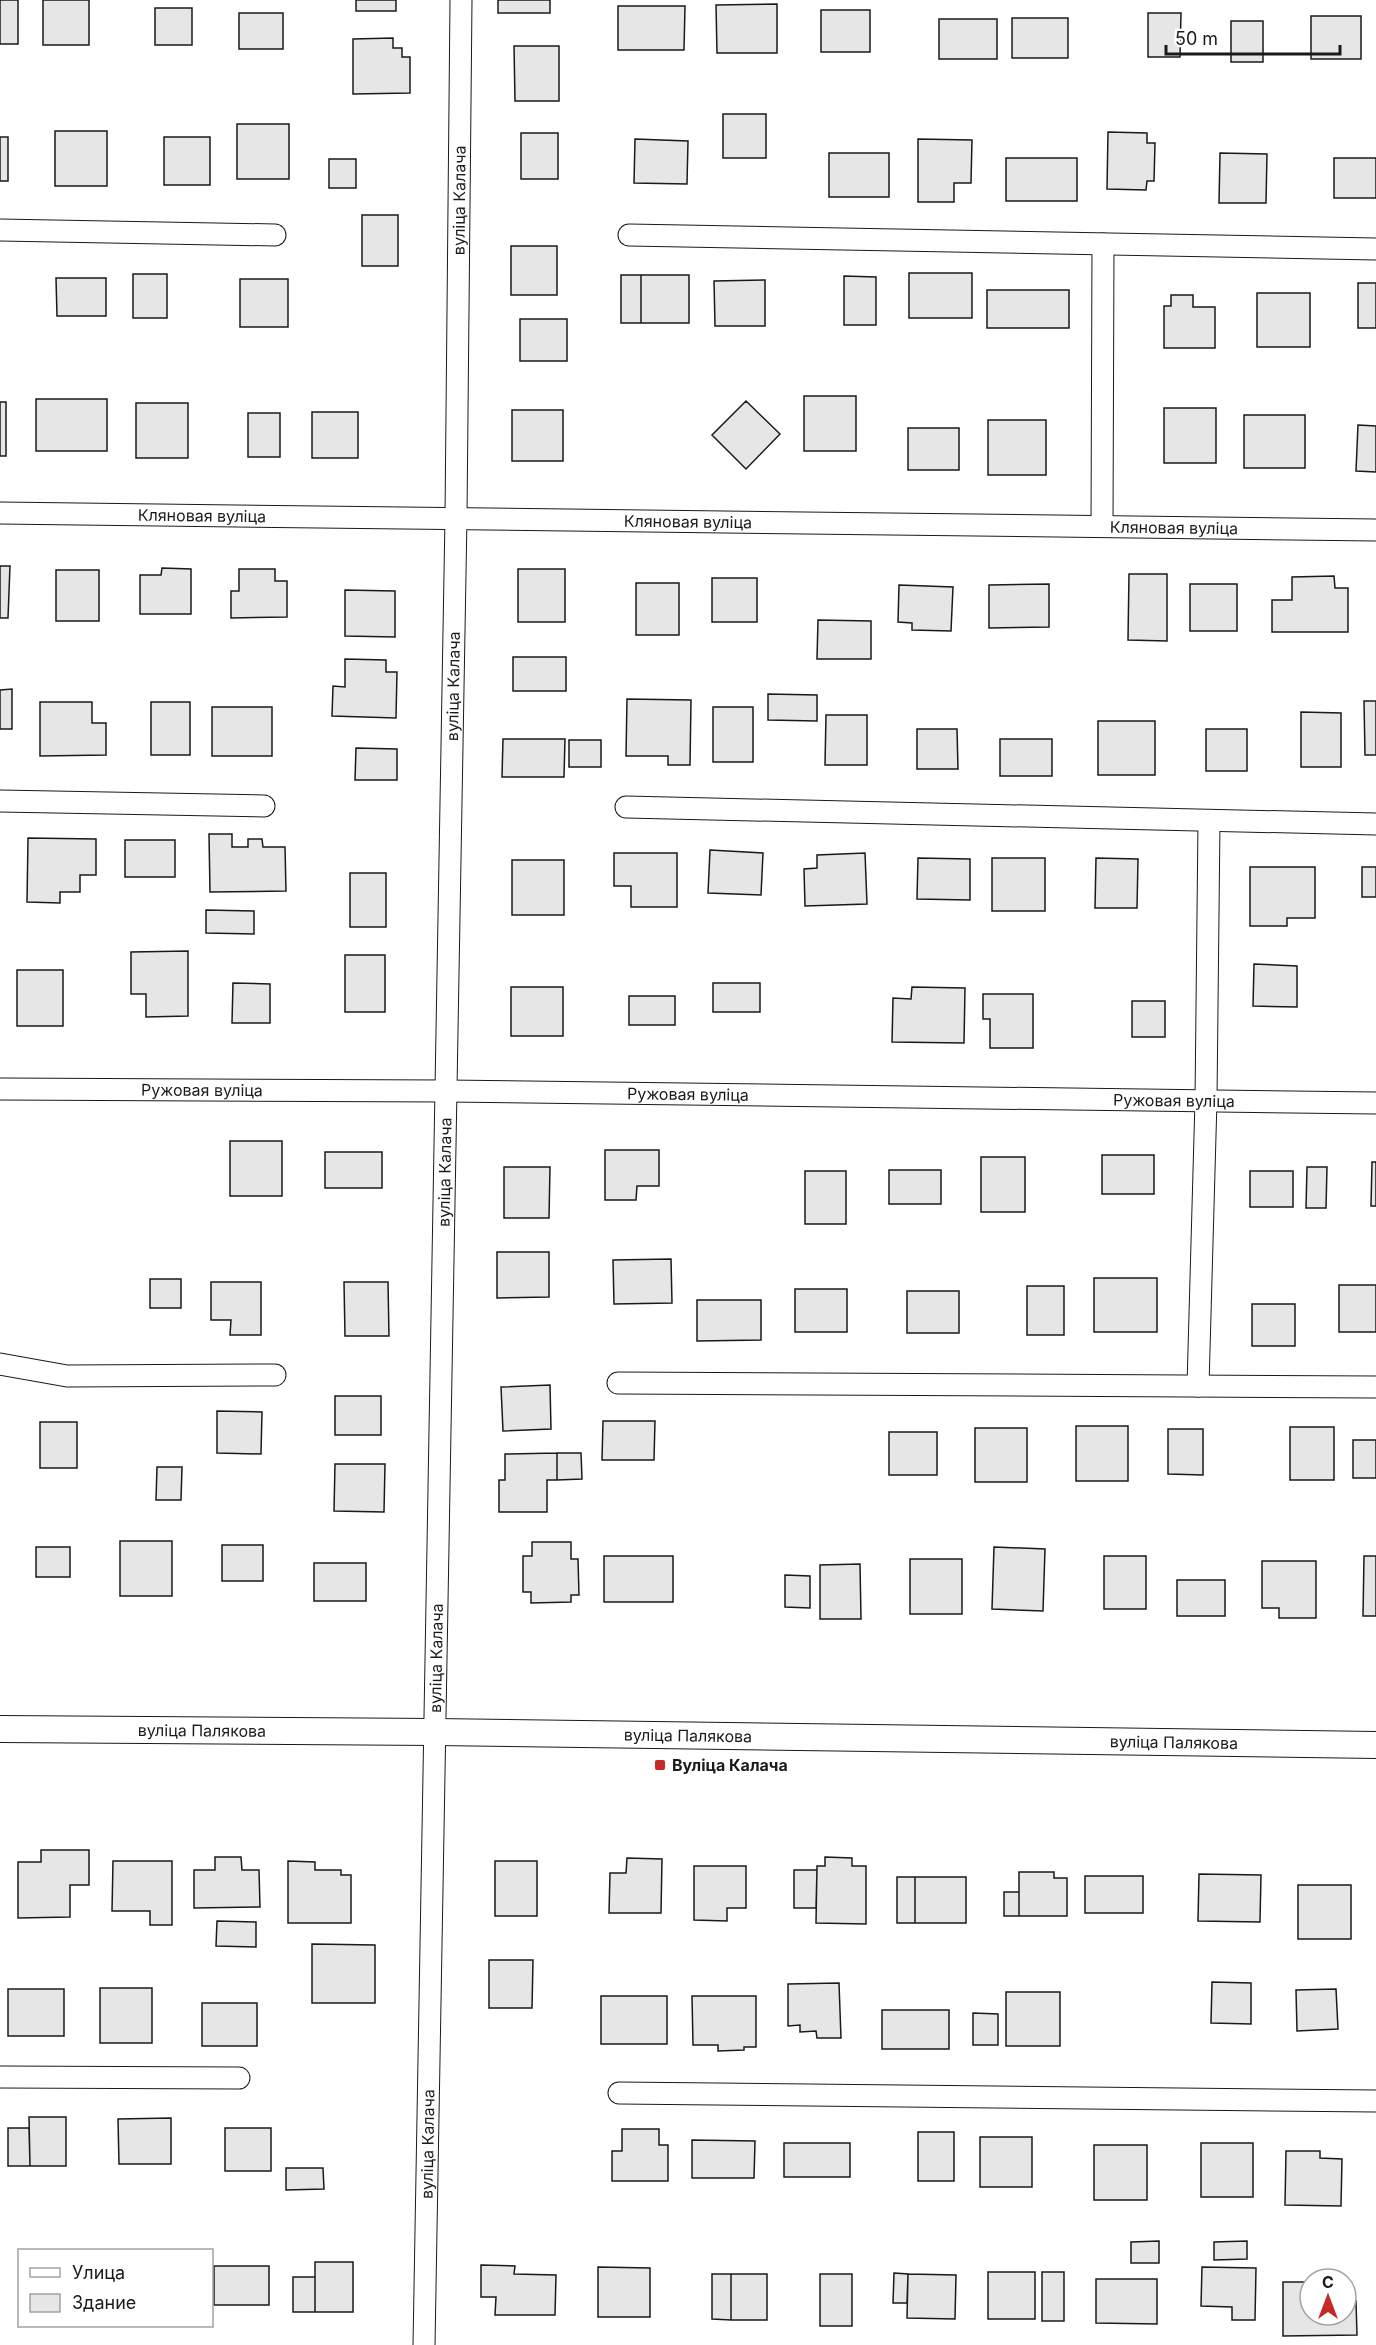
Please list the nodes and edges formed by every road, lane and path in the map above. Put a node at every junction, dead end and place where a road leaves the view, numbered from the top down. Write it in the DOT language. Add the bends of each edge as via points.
graph roads {
  1 [pos="461,0"];
  2 [pos="0,230"];
  3 [pos="274,234"];
  4 [pos="629,235"];
  5 [pos="1103,244"];
  6 [pos="1376,249"];
  7 [pos="0,513"];
  8 [pos="456,517"];
  9 [pos="1102,526"];
  10 [pos="1376,530"];
  11 [pos="0,801"];
  12 [pos="264,806"];
  13 [pos="626,807"];
  14 [pos="1209,822"];
  15 [pos="1376,824"];
  16 [pos="0,1089"];
  17 [pos="446,1091"];
  18 [pos="1206,1100"];
  19 [pos="1376,1103"];
  20 [pos="0,1364"];
  21 [pos="275,1376"];
  22 [pos="618,1383"];
  23 [pos="1198,1386"];
  24 [pos="1376,1387"];
  25 [pos="0,1729"];
  26 [pos="435,1732"];
  27 [pos="1376,1745"];
  28 [pos="0,2077"];
  29 [pos="239,2078"];
  30 [pos="619,2093"];
  31 [pos="1376,2102"];
  32 [pos="424,2345"];
  1 -- 8 [label="street, вуліца Калача"];
  2 -- 3 [label="street"];
  4 -- 5 [label="street"];
  5 -- 6 [label="street"];
  5 -- 9 [label="street"];
  7 -- 8 [label="street, Кляновая вуліца"];
  8 -- 9 [label="street, Кляновая вуліца"];
  8 -- 17 [label="street, вуліца Калача"];
  9 -- 10 [label="street, Кляновая вуліца"];
  11 -- 12 [label="street"];
  13 -- 14 [label="street"];
  14 -- 15 [label="street"];
  14 -- 18 [label="street"];
  16 -- 17 [label="street, Ружовая вуліца"];
  17 -- 18 [label="street, Ружовая вуліца"];
  17 -- 26 [label="street, вуліца Калача"];
  18 -- 19 [label="street, Ружовая вуліца"];
  18 -- 23 [label="street"];
  20 -- 21 [label="street" via="67,1376"];
  22 -- 23 [label="street"];
  23 -- 24 [label="street"];
  25 -- 26 [label="street, вуліца Палякова"];
  26 -- 27 [label="street, вуліца Палякова"];
  26 -- 32 [label="street, вуліца Калача"];
  28 -- 29 [label="street"];
  30 -- 31 [label="street"];
}
